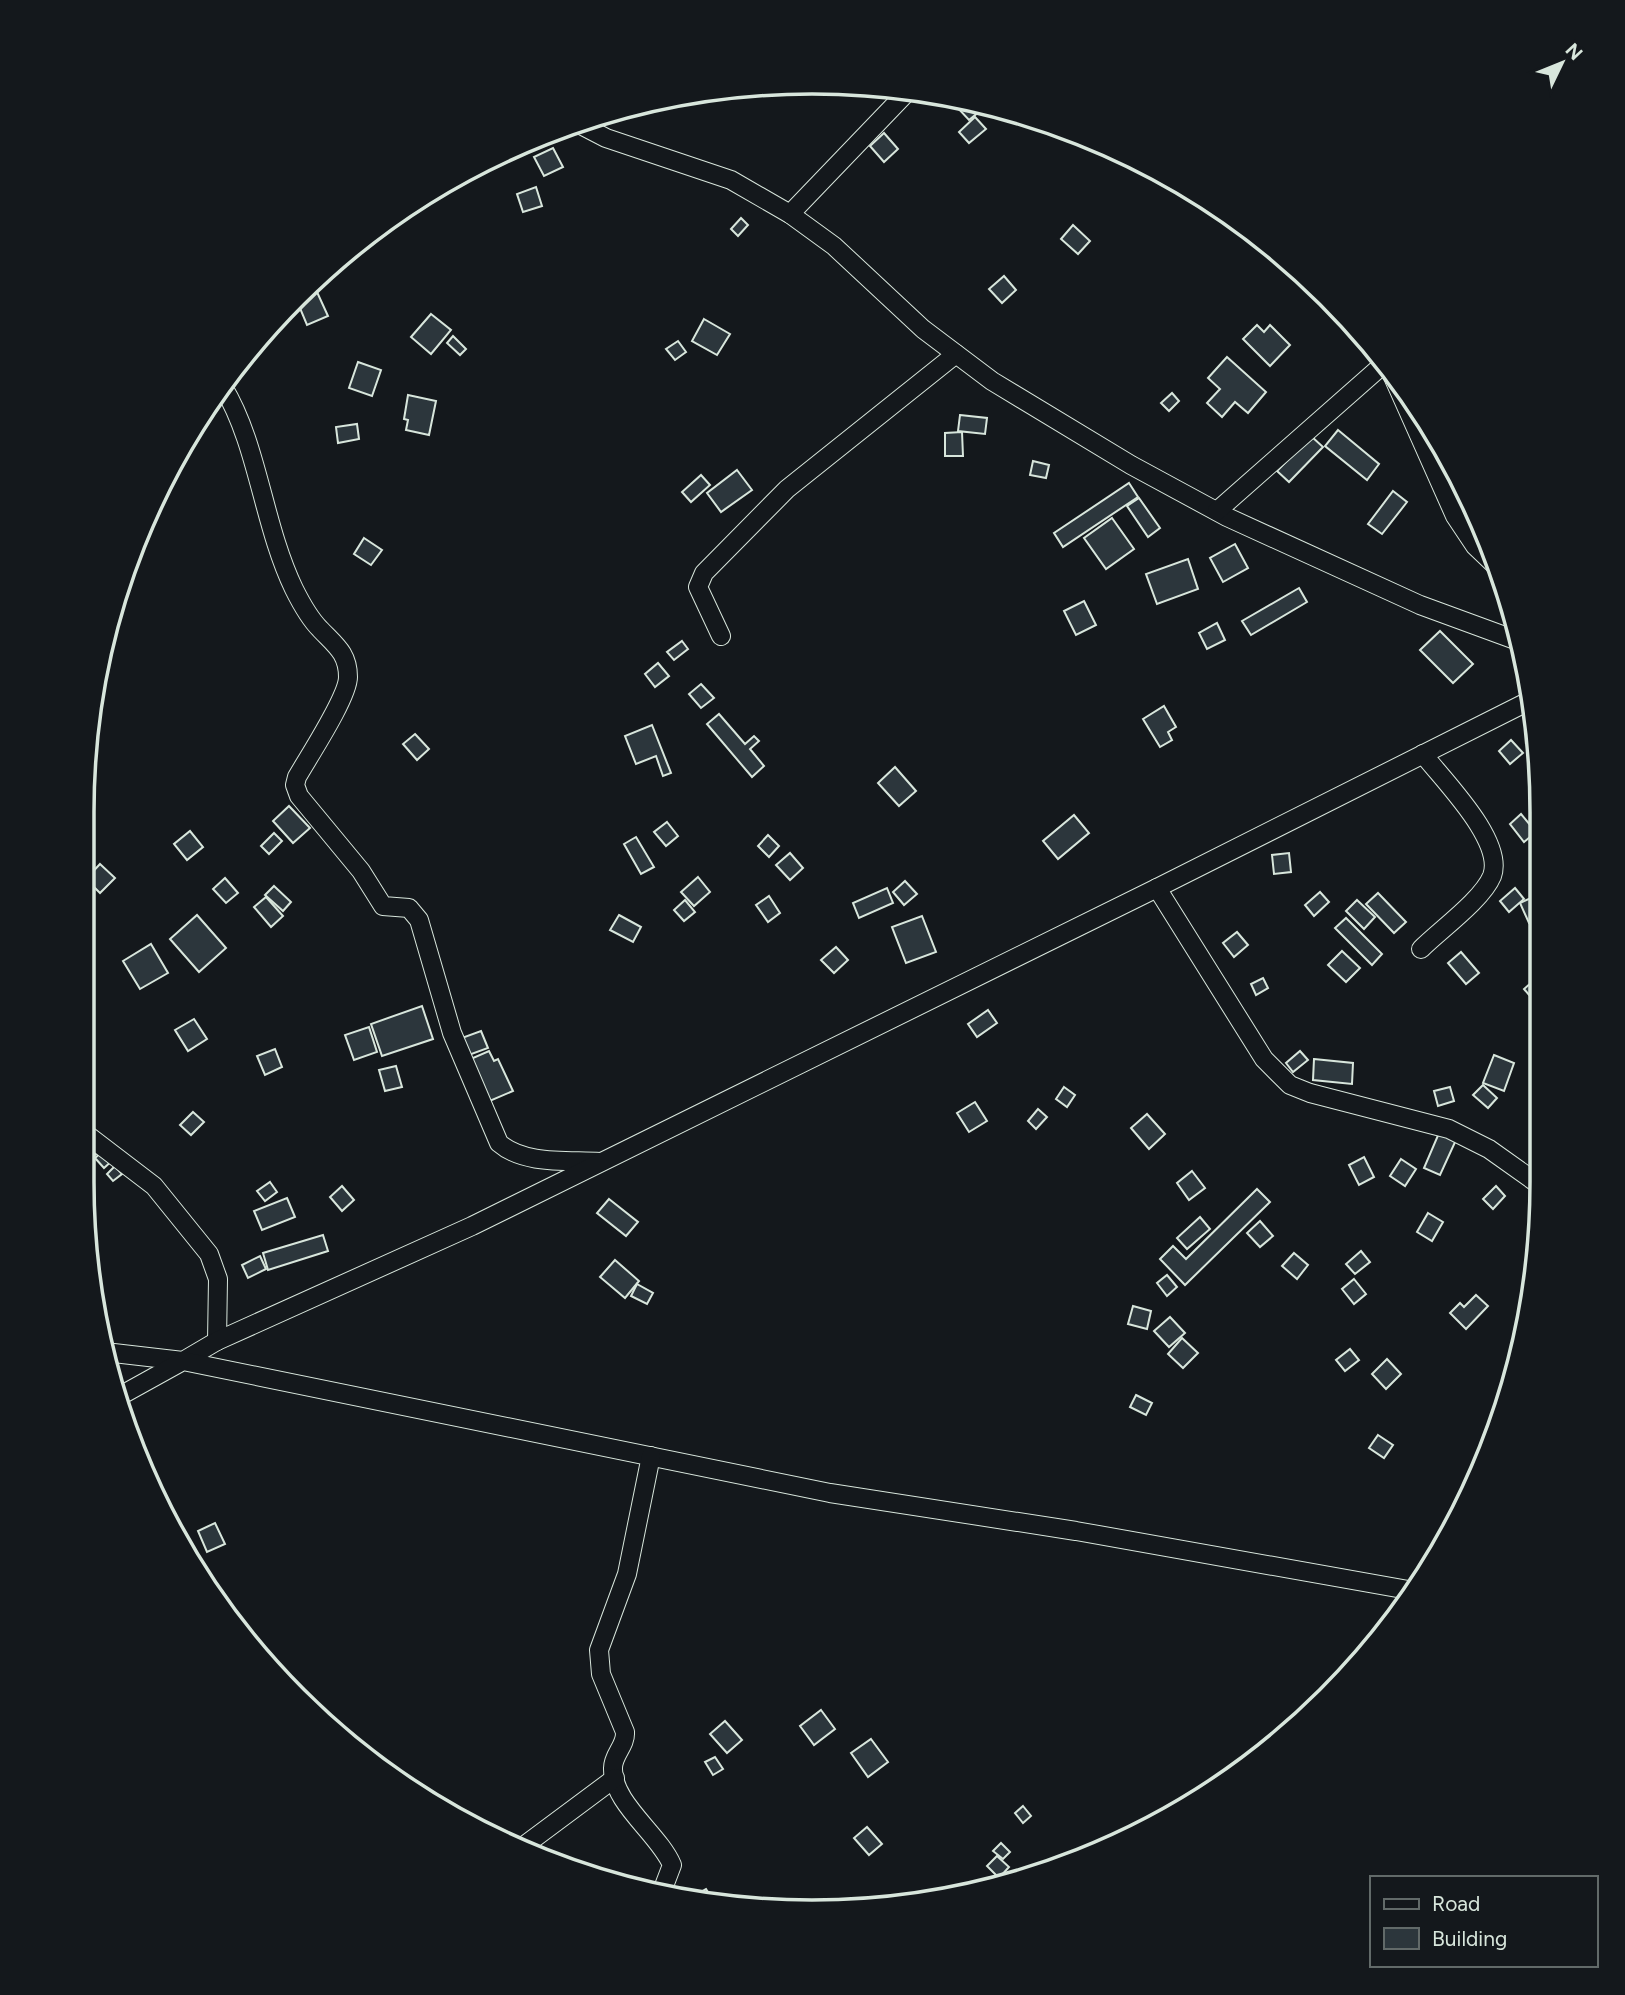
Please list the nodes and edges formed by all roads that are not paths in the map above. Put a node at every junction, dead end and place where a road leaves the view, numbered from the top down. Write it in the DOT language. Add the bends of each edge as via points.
graph roads {
  1 [pos="899,100"];
  2 [pos="591,130"];
  3 [pos="790,214"];
  4 [pos="956,354"];
  5 [pos="1377,370"];
  6 [pos="228,397"];
  7 [pos="1410,416"];
  8 [pos="1217,511"];
  9 [pos="1481,552"];
  10 [pos="721,636"];
  11 [pos="1509,637"];
  12 [pos="1522,705"];
  13 [pos="1423,754"];
  14 [pos="1157,888"];
  15 [pos="1421,949"];
  16 [pos="94,1140"];
  17 [pos="600,1162"];
  18 [pos="1530,1173"];
  19 [pos="218,1341"];
  20 [pos="115,1353"];
  21 [pos="183,1361"];
  22 [pos="127,1392"];
  23 [pos="651,1456"];
  24 [pos="1403,1589"];
  25 [pos="615,1778"];
  26 [pos="529,1842"];
  27 [pos="664,1886"];
  1 -- 3 [label="street"];
  2 -- 3 [label="street" via="731,180"];
  3 -- 4 [label="street" via="834,246"];
  4 -- 8 [label="street" via="992,381 1131,465"];
  4 -- 10 [label="street" via="796,482 704,573 700,595"];
  5 -- 8 [label="street"];
  6 -- 17 [label="street" via="241,423 284,568 308,615 338,645 348,669 340,701 297,777 299,796 361,871 383,906 409,908 419,920 452,1033 499,1143 526,1156"];
  7 -- 9 [label="street" via="1455,516"];
  8 -- 11 [label="street" via="1420,605"];
  12 -- 13 [label="street"];
  13 -- 14 [label="street"];
  13 -- 15 [label="street" via="1481,827 1496,861 1479,894"];
  14 -- 17 [label="street"];
  14 -- 18 [label="street" via="1278,1076 1310,1093 1449,1129"];
  16 -- 19 [label="street" via="154,1186 209,1254 218,1279"];
  17 -- 19 [label="street"];
  19 -- 21 [label="street"];
  20 -- 21 [label="street"];
  21 -- 22 [label="street"];
  21 -- 23 [label="street"];
  23 -- 24 [label="street" via="830,1493"];
  23 -- 25 [label="street" via="627,1574 598,1650 601,1674 625,1732 614,1762"];
  25 -- 26 [label="street"];
  25 -- 27 [label="street" via="626,1802 667,1853 672,1864"];
}
